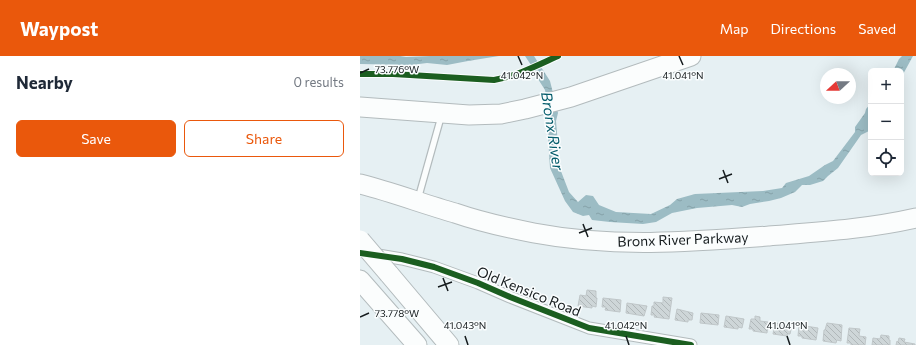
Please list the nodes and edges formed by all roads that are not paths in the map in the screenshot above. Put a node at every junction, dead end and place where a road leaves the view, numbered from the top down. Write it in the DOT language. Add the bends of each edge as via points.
graph roads {
  1 [pos="691,56"];
  2 [pos="360,107"];
  3 [pos="442,113"];
  4 [pos="360,184"];
  5 [pos="417,201"];
  6 [pos="916,218"];
  7 [pos="360,240"];
  8 [pos="360,253"];
  9 [pos="360,280"];
  10 [pos="662,343"];
  11 [pos="417,345"];
  12 [pos="449,345"];
  13 [pos="691,345"];
  1 -- 3 [label="highway" via="571,97 526,109 493,114"];
  2 -- 3 [label="highway"];
  3 -- 5 [label="lane"];
  4 -- 5 [label="highway, Bronx River Parkway"];
  5 -- 6 [label="highway, Bronx River Parkway" via="535,234 634,243 685,242 810,232"];
  7 -- 12 [label="highway, bridge"];
  8 -- 10 [label="street, Old Kensico Road" via="434,267 589,328"];
  9 -- 11 [label="highway"];
  10 -- 13 [label="street, Old Kensico Road"];
}
